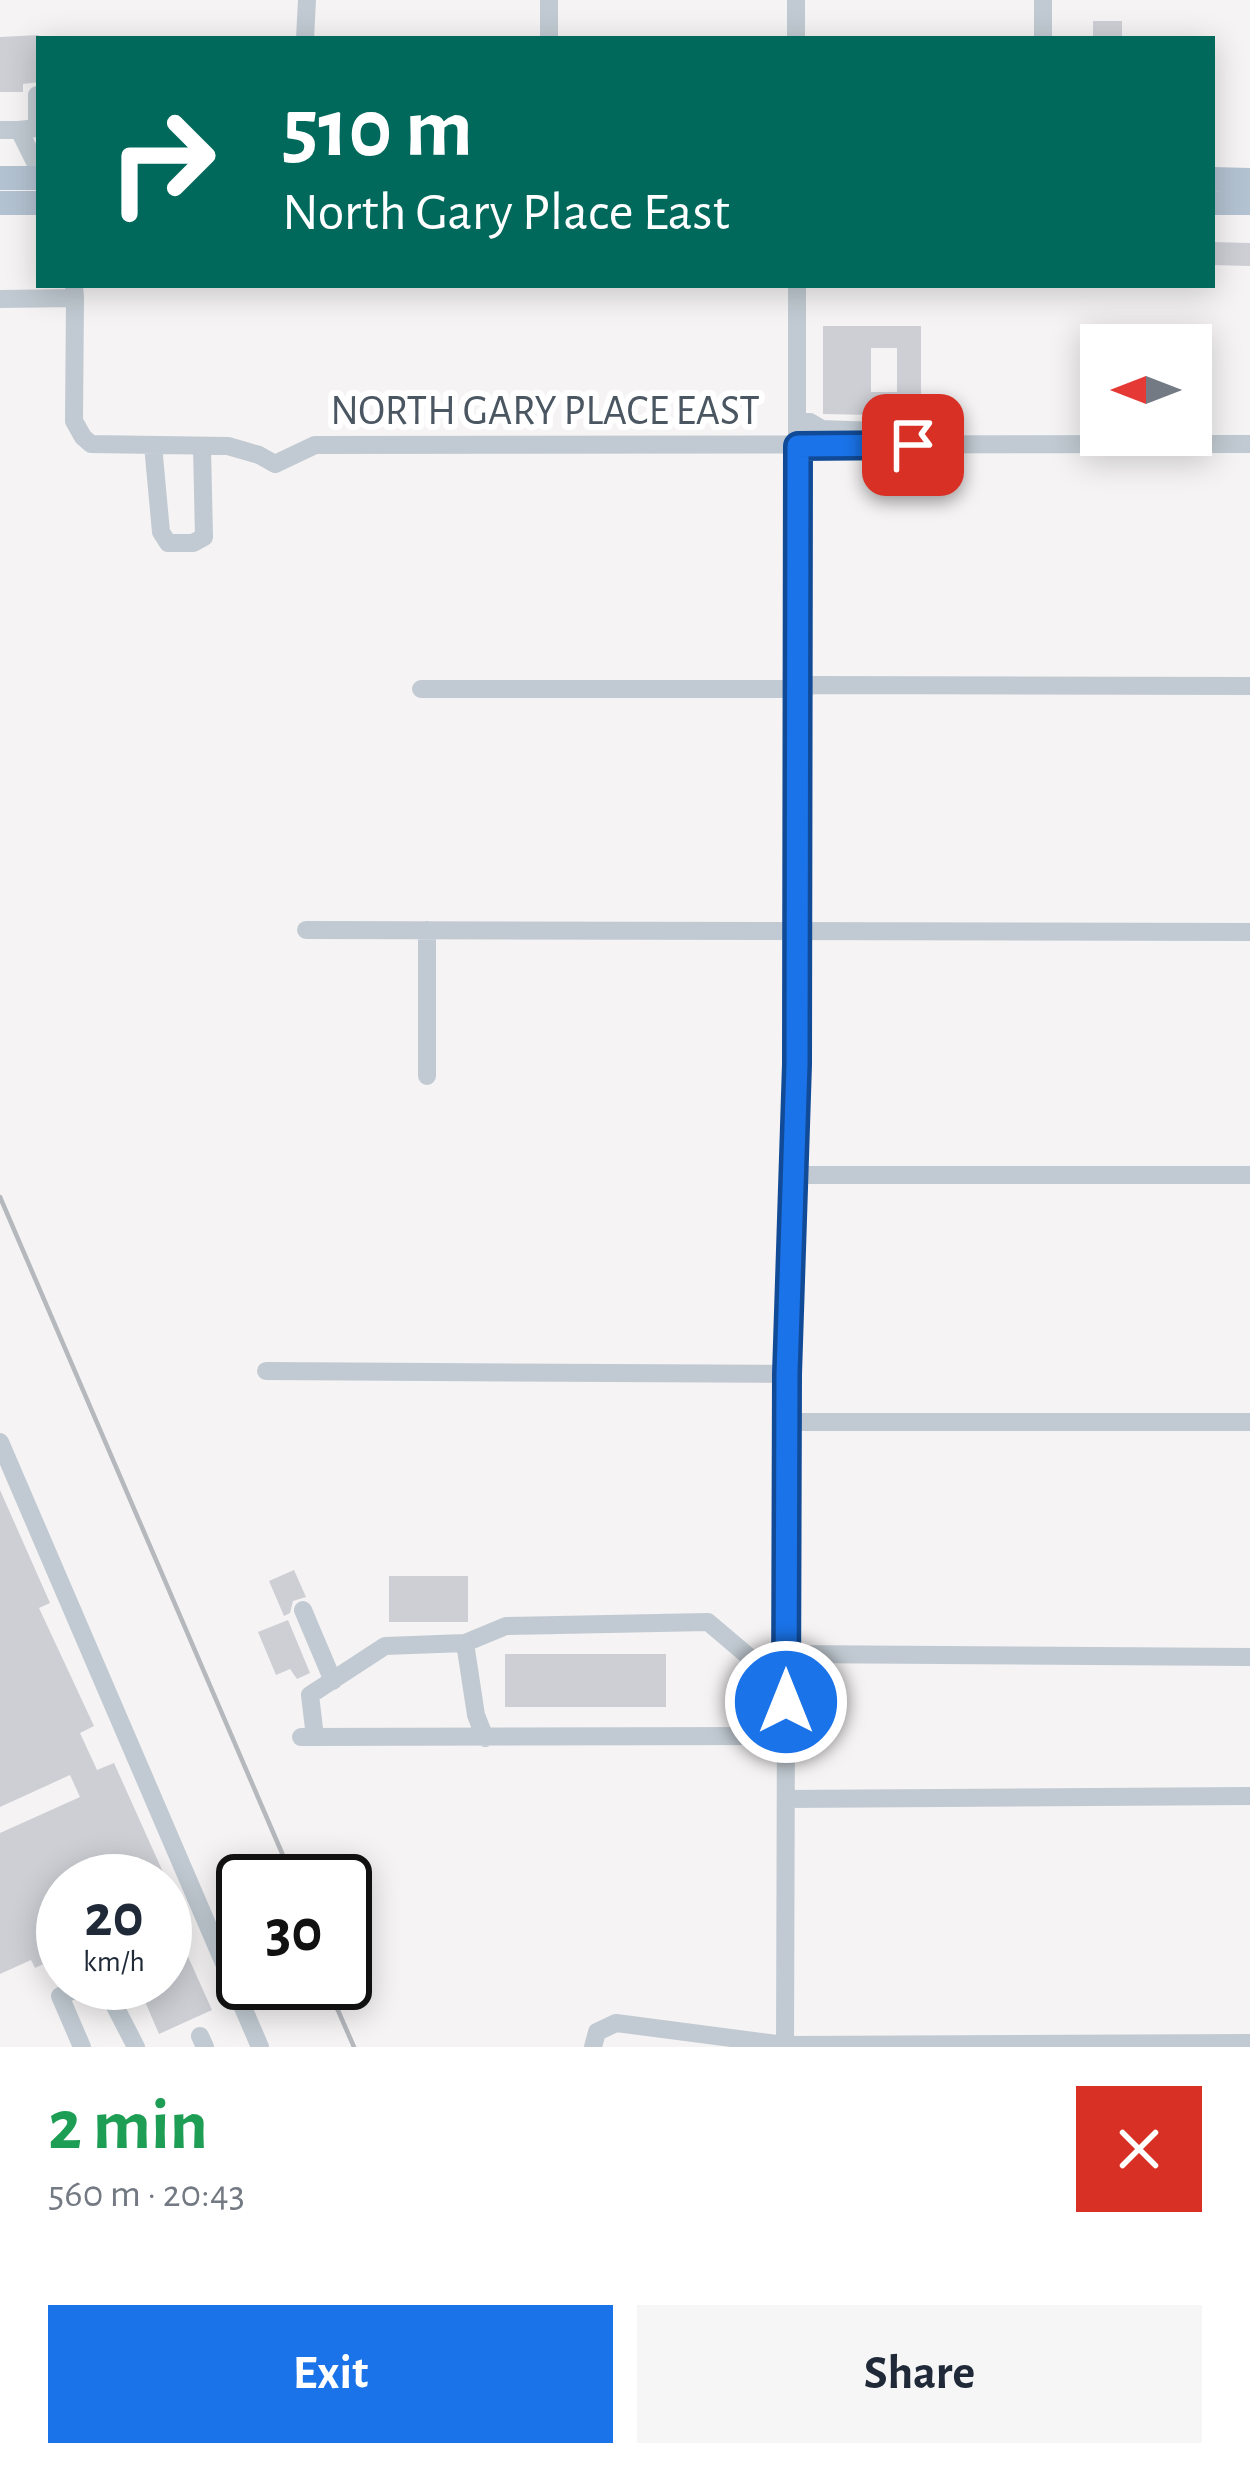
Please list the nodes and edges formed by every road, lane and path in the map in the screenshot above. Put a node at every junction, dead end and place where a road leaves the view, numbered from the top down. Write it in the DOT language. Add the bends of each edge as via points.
graph roads {
  1 [pos="307,0"];
  2 [pos="549,0"];
  3 [pos="796,0"];
  4 [pos="1043,0"];
  5 [pos="305,36"];
  6 [pos="549,36"];
  7 [pos="796,36"];
  8 [pos="1043,36"];
  9 [pos="10,130"];
  10 [pos="36,169"];
  11 [pos="36,174"];
  12 [pos="0,178"];
  13 [pos="1215,179"];
  14 [pos="1250,180"];
  15 [pos="0,203"];
  16 [pos="36,203"];
  17 [pos="1215,203"];
  18 [pos="1250,203"];
  19 [pos="797,288"];
  20 [pos="75,292"];
  21 [pos="0,299"];
  22 [pos="804,422"];
  23 [pos="1250,444"];
  24 [pos="153,445"];
  25 [pos="913,445"];
  26 [pos="798,446"];
  27 [pos="202,447"];
  28 [pos="1250,686"];
  29 [pos="798,687"];
  30 [pos="421,689"];
  31 [pos="307,930"];
  32 [pos="427,930"];
  33 [pos="797,931"];
  34 [pos="1250,932"];
  35 [pos="427,1076"];
  36 [pos="1250,1174"];
  37 [pos="794,1175"];
  38 [pos="266,1371"];
  39 [pos="787,1374"];
  40 [pos="786,1422"];
  41 [pos="1250,1422"];
  42 [pos="0,1442"];
  43 [pos="303,1610"];
  44 [pos="465,1643"];
  45 [pos="1250,1657"];
  46 [pos="786,1661"];
  47 [pos="333,1681"];
  48 [pos="786,1736"];
  49 [pos="485,1738"];
  50 [pos="1250,1796"];
  51 [pos="786,1799"];
  52 [pos="67,2010"];
  53 [pos="118,2010"];
  54 [pos="1250,2043"];
  55 [pos="785,2046"];
  56 [pos="82,2047"];
  57 [pos="136,2047"];
  58 [pos="260,2047"];
  59 [pos="593,2047"];
  1 -- 5 [label="street"];
  2 -- 6 [label="street"];
  3 -- 7 [label="street"];
  4 -- 8 [label="street"];
  9 -- 10 [label="street"];
  11 -- 12 [label="main road"];
  13 -- 14 [label="main road"];
  15 -- 16 [label="main road"];
  17 -- 18 [label="main road"];
  19 -- 22 [label="street"];
  20 -- 21 [label="street"];
  20 -- 24 [label="street" via="77,427 91,444"];
  22 -- 25 [label="street" via="906,432"];
  22 -- 26 [label="street"];
  23 -- 25 [label="street, NORTH GARY PLACE EAST"];
  24 -- 27 [label="street"];
  24 -- 27 [label="street" via="168,543 204,537"];
  25 -- 26 [label="street, NORTH GARY PLACE EAST"];
  26 -- 27 [label="street, NORTH GARY PLACE EAST" via="315,446 275,464 228,446"];
  26 -- 29 [label="street"];
  28 -- 29 [label="street"];
  29 -- 30 [label="street"];
  29 -- 33 [label="street"];
  31 -- 32 [label="street"];
  32 -- 33 [label="street"];
  32 -- 35 [label="street"];
  33 -- 34 [label="street"];
  33 -- 37 [label="street"];
  36 -- 37 [label="street"];
  37 -- 39 [label="street"];
  38 -- 39 [label="street"];
  39 -- 40 [label="street"];
  40 -- 41 [label="street"];
  40 -- 46 [label="street"];
  42 -- 58 [label="street"];
  43 -- 47 [label="street"];
  44 -- 46 [label="street" via="506,1626 708,1622 760,1667"];
  44 -- 47 [label="street" via="385,1646"];
  44 -- 49 [label="street"];
  45 -- 46 [label="street"];
  46 -- 48 [label="street"];
  47 -- 49 [label="street" via="310,1695 308,1737"];
  48 -- 49 [label="street"];
  48 -- 51 [label="street"];
  50 -- 51 [label="street"];
  51 -- 55 [label="street"];
  52 -- 56 [label="street"];
  53 -- 57 [label="street"];
  54 -- 55 [label="street"];
  55 -- 59 [label="street" via="616,2023 597,2032"];
}
